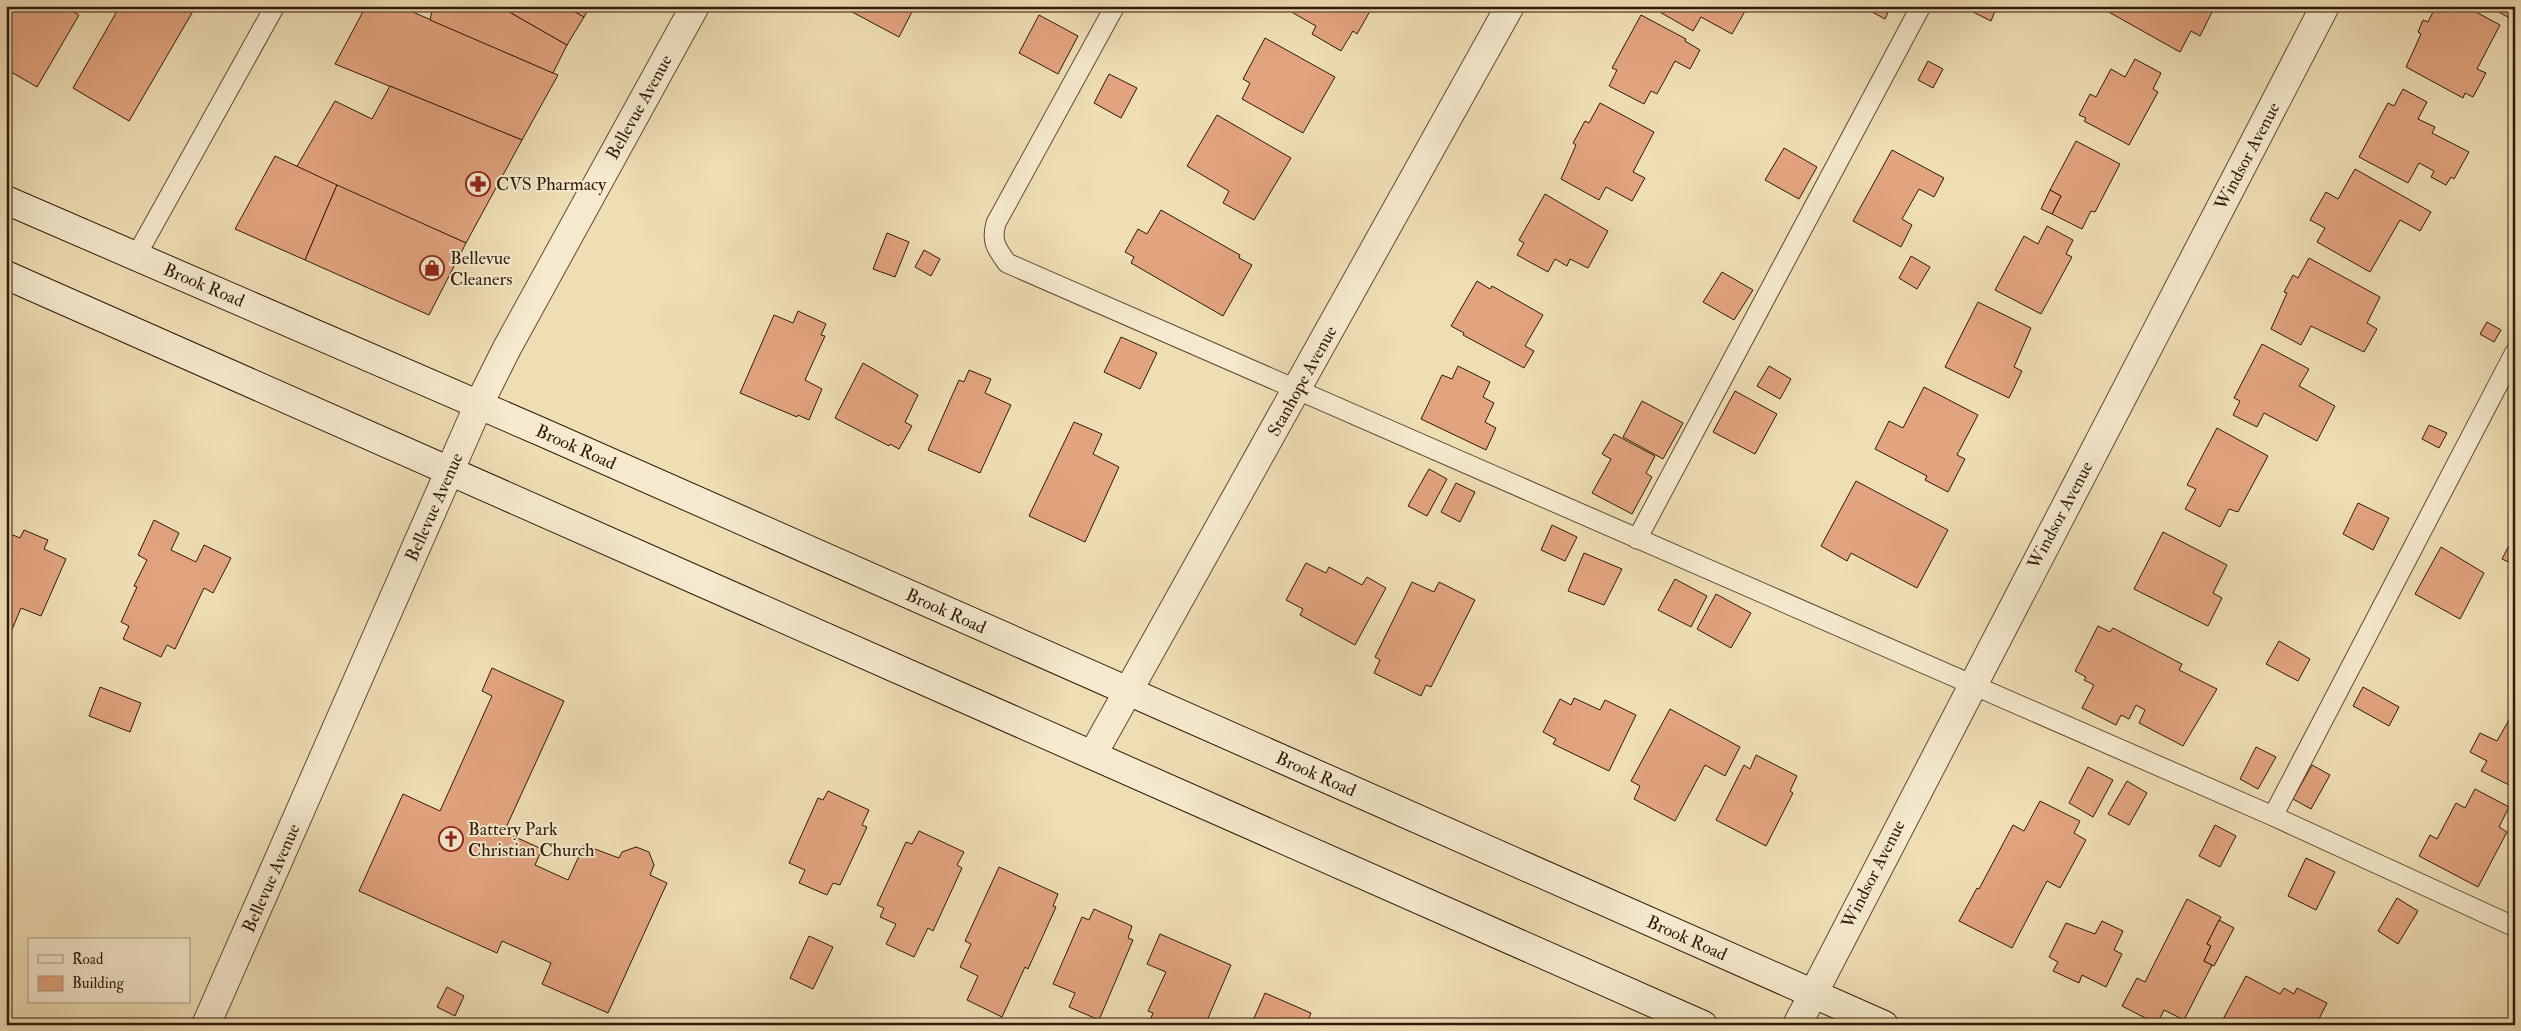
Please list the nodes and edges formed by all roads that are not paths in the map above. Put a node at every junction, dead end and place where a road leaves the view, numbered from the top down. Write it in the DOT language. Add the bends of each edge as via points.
graph roads {
  1 [pos="276,6"];
  2 [pos="695,6"];
  3 [pos="1115,6"];
  4 [pos="1510,6"];
  5 [pos="1921,6"];
  6 [pos="2325,6"];
  7 [pos="6,200"];
  8 [pos="136,256"];
  9 [pos="6,275"];
  10 [pos="2515,352"];
  11 [pos="1297,390"];
  12 [pos="479,404"];
  13 [pos="450,472"];
  14 [pos="1637,539"];
  15 [pos="1971,686"];
  16 [pos="1127,691"];
  17 [pos="1093,754"];
  18 [pos="2273,816"];
  19 [pos="2515,927"];
  20 [pos="1812,993"];
  21 [pos="206,1025"];
  22 [pos="1703,1025"];
  23 [pos="1797,1025"];
  24 [pos="1884,1025"];
  1 -- 8 [label="lane"];
  2 -- 12 [label="main road, Bellevue Avenue"];
  3 -- 11 [label="lane" via="996,223 992,235 995,247 1007,262"];
  4 -- 11 [label="main road, Stanhope Avenue"];
  5 -- 14 [label="lane"];
  6 -- 15 [label="main road, Windsor Avenue"];
  7 -- 8 [label="main road, Brook Road"];
  8 -- 12 [label="main road, Brook Road"];
  9 -- 13 [label="main road"];
  10 -- 18 [label="lane"];
  11 -- 14 [label="lane"];
  11 -- 16 [label="main road, Stanhope Avenue"];
  12 -- 13 [label="main road, Bellevue Avenue"];
  12 -- 16 [label="main road, Brook Road"];
  13 -- 17 [label="main road"];
  13 -- 21 [label="main road, Bellevue Avenue"];
  14 -- 15 [label="lane"];
  15 -- 18 [label="lane"];
  15 -- 20 [label="main road, Windsor Avenue"];
  16 -- 17 [label="main road, Stanhope Avenue"];
  16 -- 20 [label="main road, Brook Road"];
  17 -- 22 [label="main road"];
  18 -- 19 [label="lane"];
  20 -- 23 [label="main road, Windsor Avenue"];
  20 -- 24 [label="main road, Brook Road"];
}
